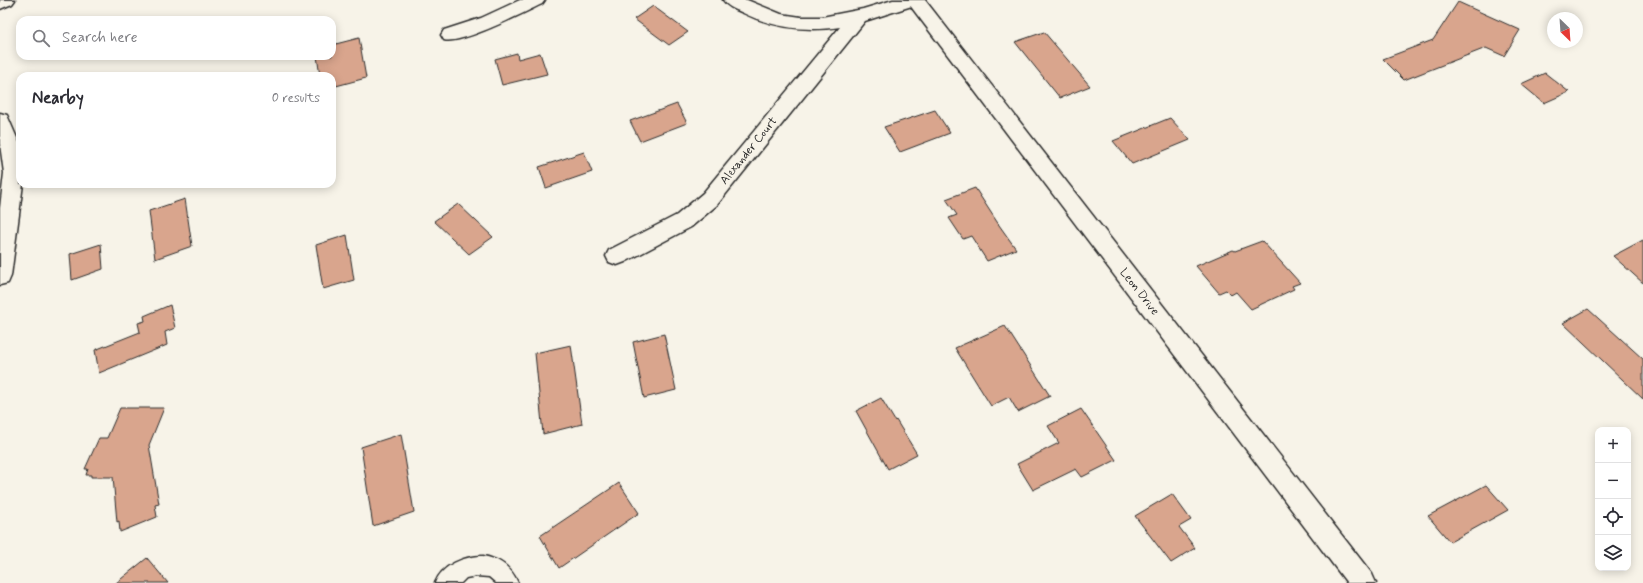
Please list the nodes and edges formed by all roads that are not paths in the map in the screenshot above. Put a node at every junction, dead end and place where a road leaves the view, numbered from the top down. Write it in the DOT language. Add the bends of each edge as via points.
graph roads {
  1 [pos="6,0"];
  2 [pos="536,0"];
  3 [pos="732,0"];
  4 [pos="914,0"];
  5 [pos="0,3"];
  6 [pos="858,18"];
  7 [pos="450,35"];
  8 [pos="0,120"];
  9 [pos="617,256"];
  10 [pos="0,276"];
  11 [pos="446,583"];
  12 [pos="508,583"];
  13 [pos="1363,583"];
  1 -- 5 [label="street"];
  2 -- 7 [label="street"];
  3 -- 6 [label="street" via="754,12 779,20 805,24 834,23"];
  4 -- 6 [label="street"];
  4 -- 13 [label="street, Leon Drive"];
  6 -- 9 [label="street, Alexander Court" via="710,199 684,221"];
  8 -- 10 [label="street" via="9,141 13,170"];
  11 -- 12 [label="lane" via="462,569 480,566 497,570"];
}
